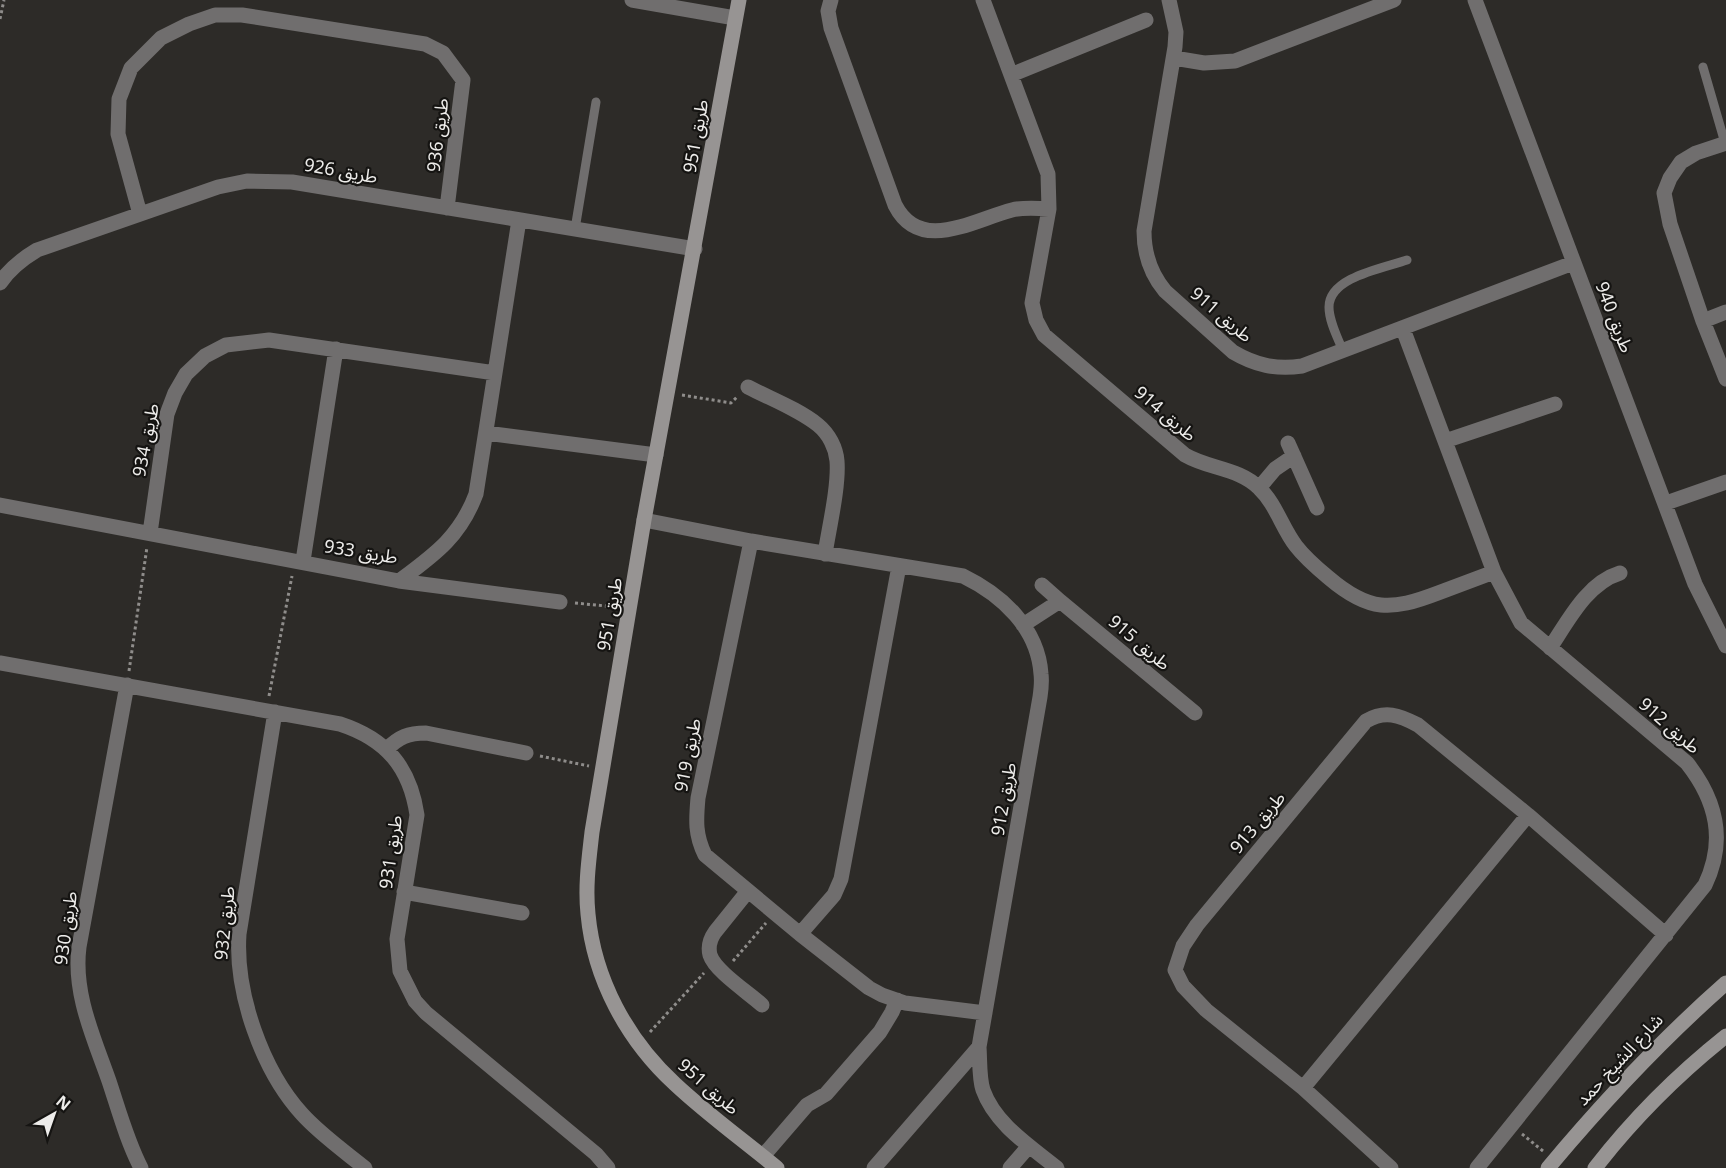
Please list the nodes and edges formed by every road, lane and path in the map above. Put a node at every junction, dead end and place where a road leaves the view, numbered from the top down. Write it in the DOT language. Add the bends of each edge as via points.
graph roads {
  1 [pos="4,0"];
  2 [pos="632,0"];
  3 [pos="739,0"];
  4 [pos="831,0"];
  5 [pos="983,0"];
  6 [pos="1169,0"];
  7 [pos="1394,0"];
  8 [pos="1475,0"];
  9 [pos="735,18"];
  10 [pos="0,19"];
  11 [pos="1146,20"];
  12 [pos="1174,58"];
  13 [pos="1703,67"];
  14 [pos="1011,75"];
  15 [pos="596,102"];
  16 [pos="1725,143"];
  17 [pos="447,208"];
  18 [pos="1049,209"];
  19 [pos="140,214"];
  20 [pos="519,220"];
  21 [pos="575,229"];
  22 [pos="695,249"];
  23 [pos="1407,260"];
  24 [pos="1573,263"];
  25 [pos="0,283"];
  26 [pos="1726,312"];
  27 [pos="1703,321"];
  28 [pos="1403,329"];
  29 [pos="336,349"];
  30 [pos="1343,351"];
  31 [pos="495,373"];
  32 [pos="1726,379"];
  33 [pos="748,387"];
  34 [pos="668,393"];
  35 [pos="1555,404"];
  36 [pos="486,433"];
  37 [pos="1445,441"];
  38 [pos="656,455"];
  39 [pos="1726,482"];
  40 [pos="1259,488"];
  41 [pos="1666,503"];
  42 [pos="0,506"];
  43 [pos="1317,508"];
  44 [pos="644,520"];
  45 [pos="150,533"];
  46 [pos="751,541"];
  47 [pos="825,554"];
  48 [pos="299,560"];
  49 [pos="899,566"];
  50 [pos="1494,572"];
  51 [pos="1620,573"];
  52 [pos="399,580"];
  53 [pos="1042,585"];
  54 [pos="1060,601"];
  55 [pos="560,602"];
  56 [pos="630,608"];
  57 [pos="1023,625"];
  58 [pos="1726,646"];
  59 [pos="1550,648"];
  60 [pos="0,663"];
  61 [pos="127,686"];
  62 [pos="271,711"];
  63 [pos="1195,713"];
  64 [pos="387,749"];
  65 [pos="526,753"];
  66 [pos="603,768"];
  67 [pos="1528,815"];
  68 [pos="748,891"];
  69 [pos="404,892"];
  70 [pos="522,913"];
  71 [pos="774,913"];
  72 [pos="800,934"];
  73 [pos="1666,934"];
  74 [pos="718,967"];
  75 [pos="1726,983"];
  76 [pos="897,1000"];
  77 [pos="762,1005"];
  78 [pos="985,1013"];
  79 [pos="1726,1036"];
  80 [pos="638,1044"];
  81 [pos="980,1047"];
  82 [pos="1303,1089"];
  83 [pos="1512,1125"];
  84 [pos="1029,1146"];
  85 [pos="763,1156"];
  86 [pos="1551,1164"];
  87 [pos="141,1168"];
  88 [pos="365,1168"];
  89 [pos="608,1168"];
  90 [pos="777,1168"];
  91 [pos="874,1168"];
  92 [pos="1010,1168"];
  93 [pos="1057,1168"];
  94 [pos="1391,1168"];
  95 [pos="1477,1168"];
  96 [pos="1595,1168"];
  1 -- 10 [label="path"];
  2 -- 9 [label="street"];
  3 -- 9 [label="street, طريق 951"];
  4 -- 18 [label="street" via="831,28 895,205 906,221 922,231 941,231 1013,210"];
  5 -- 14 [label="street, طريق 914"];
  6 -- 12 [label="street, طريق 911" via="1176,32"];
  7 -- 12 [label="street" via="1235,61 1204,63"];
  8 -- 24 [label="street, طريق 940"];
  9 -- 22 [label="street, طريق 951"];
  11 -- 14 [label="street"];
  12 -- 30 [label="street, طريق 911" via="1144,231 1146,257 1156,280 1233,352 1259,364 1273,368 1302,366"];
  13 -- 16 [label="lane"];
  14 -- 18 [label="street, طريق 914" via="1048,174"];
  15 -- 21 [label="lane"];
  16 -- 27 [label="street" via="1681,162 1664,193 1670,224"];
  17 -- 19 [label="street, طريق 926" via="262,180 218,187"];
  17 -- 19 [label="street, طريق 936" via="463,80 443,53 413,42 242,15 215,15 161,38 131,68 119,99 118,134"];
  17 -- 20 [label="street, طريق 926"];
  18 -- 40 [label="street, طريق 914" via="1032,303 1035,320 1044,335 1185,455 1239,475"];
  19 -- 25 [label="street, طريق 926" via="37,250 21,259"];
  20 -- 21 [label="street, طريق 926"];
  20 -- 31 [label="street, طريق 933"];
  21 -- 22 [label="street, طريق 926"];
  22 -- 34 [label="street, طريق 951"];
  23 -- 30 [label="lane" via="1346,281 1332,293 1329,311"];
  24 -- 28 [label="street, طريق 911"];
  24 -- 41 [label="street, طريق 940"];
  26 -- 27 [label="street"];
  27 -- 32 [label="street"];
  28 -- 30 [label="street, طريق 911"];
  28 -- 37 [label="street, طريق 912"];
  29 -- 31 [label="street, طريق 934"];
  29 -- 45 [label="street, طريق 934" via="270,340 237,343 205,356 186,374 167,414"];
  29 -- 48 [label="street"];
  31 -- 36 [label="street, طريق 933"];
  33 -- 34 [label="path" via="731,403"];
  33 -- 47 [label="street" via="819,426 834,447 837,474"];
  34 -- 38 [label="street, طريق 951"];
  35 -- 37 [label="street"];
  36 -- 38 [label="street"];
  36 -- 52 [label="street, طريق 933" via="476,494 464,521 440,550"];
  37 -- 50 [label="street, طريق 912"];
  38 -- 44 [label="street, طريق 951"];
  39 -- 41 [label="street"];
  40 -- 43 [label="street" via="1291,449"];
  40 -- 50 [label="street, طريق 914" via="1310,562 1344,592 1365,602 1387,606 1410,604"];
  41 -- 58 [label="street, طريق 940" via="1695,584"];
  42 -- 45 [label="street, طريق 933"];
  44 -- 46 [label="street, طريق 912"];
  44 -- 56 [label="street, طريق 951"];
  45 -- 48 [label="street, طريق 933"];
  45 -- 61 [label="path"];
  46 -- 47 [label="street, طريق 912"];
  46 -- 68 [label="street, طريق 919" via="695,825 705,855"];
  47 -- 49 [label="street, طريق 912"];
  48 -- 52 [label="street, طريق 933"];
  48 -- 62 [label="path"];
  49 -- 57 [label="street, طريق 912" via="963,576 1000,598"];
  49 -- 72 [label="street" via="841,879 834,895"];
  50 -- 59 [label="street, طريق 912" via="1521,623"];
  51 -- 59 [label="street" via="1590,591"];
  52 -- 55 [label="street"];
  53 -- 54 [label="street, طريق 915"];
  54 -- 57 [label="street"];
  54 -- 63 [label="street, طريق 915"];
  55 -- 56 [label="path"];
  56 -- 66 [label="street, طريق 951"];
  57 -- 78 [label="street, طريق 912" via="1036,650 1041,673 1040,697"];
  59 -- 73 [label="street, طريق 912" via="1687,763 1714,812 1718,844 1712,871"];
  60 -- 61 [label="street, طريق 931"];
  61 -- 62 [label="street, طريق 931"];
  61 -- 87 [label="street, طريق 930" via="77,972 84,1009"];
  62 -- 64 [label="street, طريق 931" via="357,729"];
  62 -- 88 [label="street, طريق 932" via="239,934 242,989 269,1063 290,1100 319,1131"];
  64 -- 65 [label="street" via="411,733 426,733"];
  64 -- 69 [label="street, طريق 931" via="408,779 417,815"];
  65 -- 66 [label="path"];
  66 -- 80 [label="street, طريق 951" via="587,876 587,912 604,984"];
  67 -- 73 [label="street, طريق 913"];
  67 -- 82 [label="street"];
  67 -- 82 [label="street, طريق 913" via="1418,724 1404,717 1376,715 1366,721 1197,925 1183,945 1175,970 1183,986 1206,1010"];
  68 -- 71 [label="street, طريق 919"];
  68 -- 74 [label="street" via="711,938 709,950"];
  69 -- 70 [label="street"];
  69 -- 89 [label="street, طريق 931" via="397,955 400,971 415,1001"];
  71 -- 72 [label="street, طريق 919"];
  71 -- 74 [label="path"];
  72 -- 76 [label="street, طريق 919" via="869,987"];
  73 -- 83 [label="street, طريق 912"];
  74 -- 77 [label="street"];
  74 -- 80 [label="path"];
  75 -- 86 [label="street, شارع الشيخ حمد" via="1603,1102"];
  76 -- 78 [label="street, طريق 919"];
  76 -- 85 [label="street" via="880,1032 826,1094 807,1105"];
  78 -- 81 [label="street, طريق 912"];
  79 -- 96 [label="street" via="1627,1127"];
  80 -- 85 [label="street, طريق 951" via="675,1084"];
  81 -- 84 [label="street, طريق 912" via="982,1088 992,1108"];
  81 -- 91 [label="street"];
  82 -- 94 [label="street, طريق 913"];
  83 -- 86 [label="path"];
  83 -- 95 [label="street, طريق 912"];
  84 -- 92 [label="street"];
  84 -- 93 [label="street, طريق 912"];
  85 -- 90 [label="street, طريق 951"];
}
